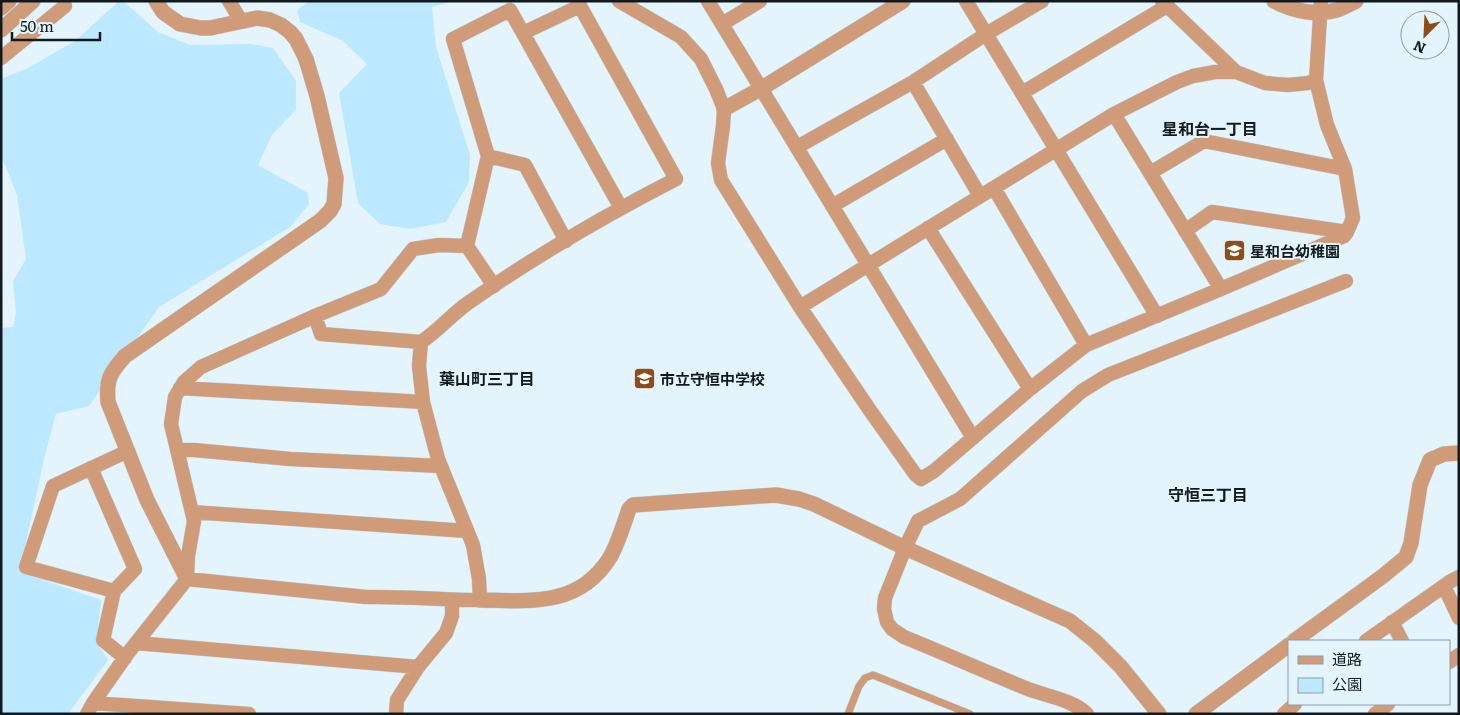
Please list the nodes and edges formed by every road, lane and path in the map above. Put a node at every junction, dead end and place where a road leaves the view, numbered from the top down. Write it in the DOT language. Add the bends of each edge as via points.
graph roads {
  1 [pos="9,1"];
  2 [pos="33,1"];
  3 [pos="156,1"];
  4 [pos="230,1"];
  5 [pos="620,1"];
  6 [pos="708,1"];
  7 [pos="760,1"];
  8 [pos="903,1"];
  9 [pos="966,1"];
  10 [pos="1042,1"];
  11 [pos="1274,1"];
  12 [pos="1356,1"];
  13 [pos="1164,4"];
  14 [pos="65,6"];
  15 [pos="1,8"];
  16 [pos="1320,8"];
  17 [pos="241,21"];
  18 [pos="722,24"];
  19 [pos="1,30"];
  20 [pos="523,33"];
  21 [pos="986,34"];
  22 [pos="1,58"];
  23 [pos="1236,72"];
  24 [pos="1316,80"];
  25 [pos="913,82"];
  26 [pos="762,88"];
  27 [pos="1022,93"];
  28 [pos="724,109"];
  29 [pos="1114,114"];
  30 [pos="947,139"];
  31 [pos="797,147"];
  32 [pos="1056,149"];
  33 [pos="488,156"];
  34 [pos="1345,169"];
  35 [pos="1150,173"];
  36 [pos="994,188"];
  37 [pos="980,196"];
  38 [pos="832,206"];
  39 [pos="621,208"];
  40 [pos="928,228"];
  41 [pos="1185,231"];
  42 [pos="1348,232"];
  43 [pos="566,241"];
  44 [pos="467,246"];
  45 [pos="868,265"];
  46 [pos="1346,281"];
  47 [pos="494,286"];
  48 [pos="1221,289"];
  49 [pos="800,307"];
  50 [pos="315,316"];
  51 [pos="1157,316"];
  52 [pos="421,342"];
  53 [pos="1086,345"];
  54 [pos="180,388"];
  55 [pos="1030,390"];
  56 [pos="423,402"];
  57 [pos="973,438"];
  58 [pos="177,450"];
  59 [pos="128,451"];
  60 [pos="1459,453"];
  61 [pos="441,466"];
  62 [pos="91,468"];
  63 [pos="192,512"];
  64 [pos="467,531"];
  65 [pos="905,548"];
  66 [pos="1459,577"];
  67 [pos="187,579"];
  68 [pos="1444,586"];
  69 [pos="114,591"];
  70 [pos="452,600"];
  71 [pos="480,600"];
  72 [pos="1459,618"];
  73 [pos="1392,622"];
  74 [pos="1295,640"];
  75 [pos="1367,640"];
  76 [pos="1401,640"];
  77 [pos="136,642"];
  78 [pos="1288,646"];
  79 [pos="125,658"];
  80 [pos="418,667"];
  81 [pos="1294,705"];
  82 [pos="1387,705"];
  83 [pos="90,708"];
  84 [pos="249,714"];
  85 [pos="396,714"];
  86 [pos="848,714"];
  87 [pos="970,714"];
  88 [pos="1087,714"];
  89 [pos="1159,714"];
  90 [pos="1196,714"];
  91 [pos="1284,714"];
  92 [pos="1375,714"];
  1 -- 15 [label="street"];
  2 -- 19 [label="street"];
  3 -- 17 [label="street" via="163,12 180,24 210,28"];
  4 -- 17 [label="street"];
  5 -- 28 [label="street" via="681,37 701,59"];
  6 -- 18 [label="street"];
  7 -- 18 [label="street"];
  8 -- 26 [label="street"];
  9 -- 21 [label="street"];
  10 -- 21 [label="street"];
  11 -- 16 [label="street" via="1288,8"];
  12 -- 16 [label="street" via="1338,10"];
  13 -- 23 [label="street"];
  13 -- 27 [label="street"];
  14 -- 22 [label="street"];
  16 -- 24 [label="street"];
  17 -- 59 [label="street" via="270,20 296,39 306,59 322,114 335,173 334,204 320,220 125,356 113,369 107,386 108,402"];
  18 -- 26 [label="street"];
  20 -- 33 [label="street" via="510,10 453,39"];
  20 -- 39 [label="street"];
  20 -- 39 [label="street" via="580,6 676,179"];
  21 -- 25 [label="street"];
  21 -- 27 [label="street"];
  23 -- 24 [label="street" via="1265,83 1288,85"];
  23 -- 29 [label="street" via="1193,76"];
  24 -- 34 [label="street" via="1327,125"];
  25 -- 30 [label="street"];
  25 -- 31 [label="street"];
  26 -- 28 [label="street"];
  26 -- 31 [label="street"];
  27 -- 32 [label="street"];
  28 -- 49 [label="street" via="718,163 721,180"];
  29 -- 32 [label="street"];
  29 -- 35 [label="street"];
  30 -- 37 [label="street"];
  30 -- 38 [label="street"];
  31 -- 38 [label="street"];
  32 -- 36 [label="street"];
  32 -- 51 [label="street"];
  33 -- 43 [label="street" via="525,165"];
  33 -- 44 [label="street"];
  34 -- 35 [label="street" via="1204,141"];
  34 -- 42 [label="street" via="1353,218"];
  35 -- 41 [label="street"];
  36 -- 37 [label="street"];
  36 -- 53 [label="street"];
  37 -- 40 [label="street"];
  38 -- 45 [label="street"];
  39 -- 43 [label="street"];
  40 -- 45 [label="street"];
  40 -- 55 [label="street"];
  41 -- 42 [label="street" via="1212,212"];
  41 -- 48 [label="street"];
  42 -- 48 [label="street"];
  43 -- 47 [label="street"];
  44 -- 47 [label="street"];
  44 -- 50 [label="street" via="439,245 414,250 381,290"];
  45 -- 49 [label="street"];
  45 -- 57 [label="street"];
  46 -- 65 [label="street" via="1108,375 1082,392 960,499 918,521"];
  47 -- 52 [label="street"];
  48 -- 51 [label="street"];
  49 -- 57 [label="street" via="918,477 924,478"];
  50 -- 52 [label="street" via="321,334"];
  50 -- 54 [label="street" via="202,368"];
  51 -- 53 [label="street"];
  52 -- 56 [label="street" via="419,366"];
  53 -- 55 [label="street"];
  54 -- 56 [label="street"];
  54 -- 58 [label="street" via="175,397 171,424"];
  55 -- 57 [label="street"];
  56 -- 61 [label="street"];
  58 -- 61 [label="street"];
  58 -- 63 [label="street"];
  59 -- 62 [label="street"];
  59 -- 67 [label="street"];
  60 -- 74 [label="street" via="1444,454 1430,460 1420,485 1406,557"];
  61 -- 64 [label="street"];
  62 -- 69 [label="street" via="134,569"];
  62 -- 69 [label="street" via="53,486 26,567"];
  63 -- 64 [label="street"];
  63 -- 67 [label="street" via="194,521"];
  64 -- 71 [label="street" via="475,555"];
  65 -- 71 [label="street" via="799,498 776,495 639,504 629,509 610,558 593,579 575,591 529,601"];
  65 -- 88 [label="street" via="884,609 892,629 990,674 1076,706"];
  65 -- 89 [label="street" via="1070,621 1121,667"];
  66 -- 68 [label="street"];
  67 -- 70 [label="street" via="366,597"];
  67 -- 77 [label="street"];
  68 -- 72 [label="street"];
  68 -- 73 [label="street"];
  69 -- 79 [label="street" via="103,640"];
  70 -- 71 [label="street"];
  70 -- 80 [label="street" via="452,616 446,633"];
  73 -- 75 [label="street"];
  73 -- 76 [label="street"];
  77 -- 79 [label="street"];
  77 -- 80 [label="street"];
  78 -- 90 [label="street"];
  79 -- 83 [label="street"];
  80 -- 85 [label="street" via="397,700"];
  81 -- 91 [label="street"];
  82 -- 92 [label="street"];
  83 -- 84 [label="street"];
  86 -- 87 [label="lane" via="859,686 865,678 873,675"];
}
